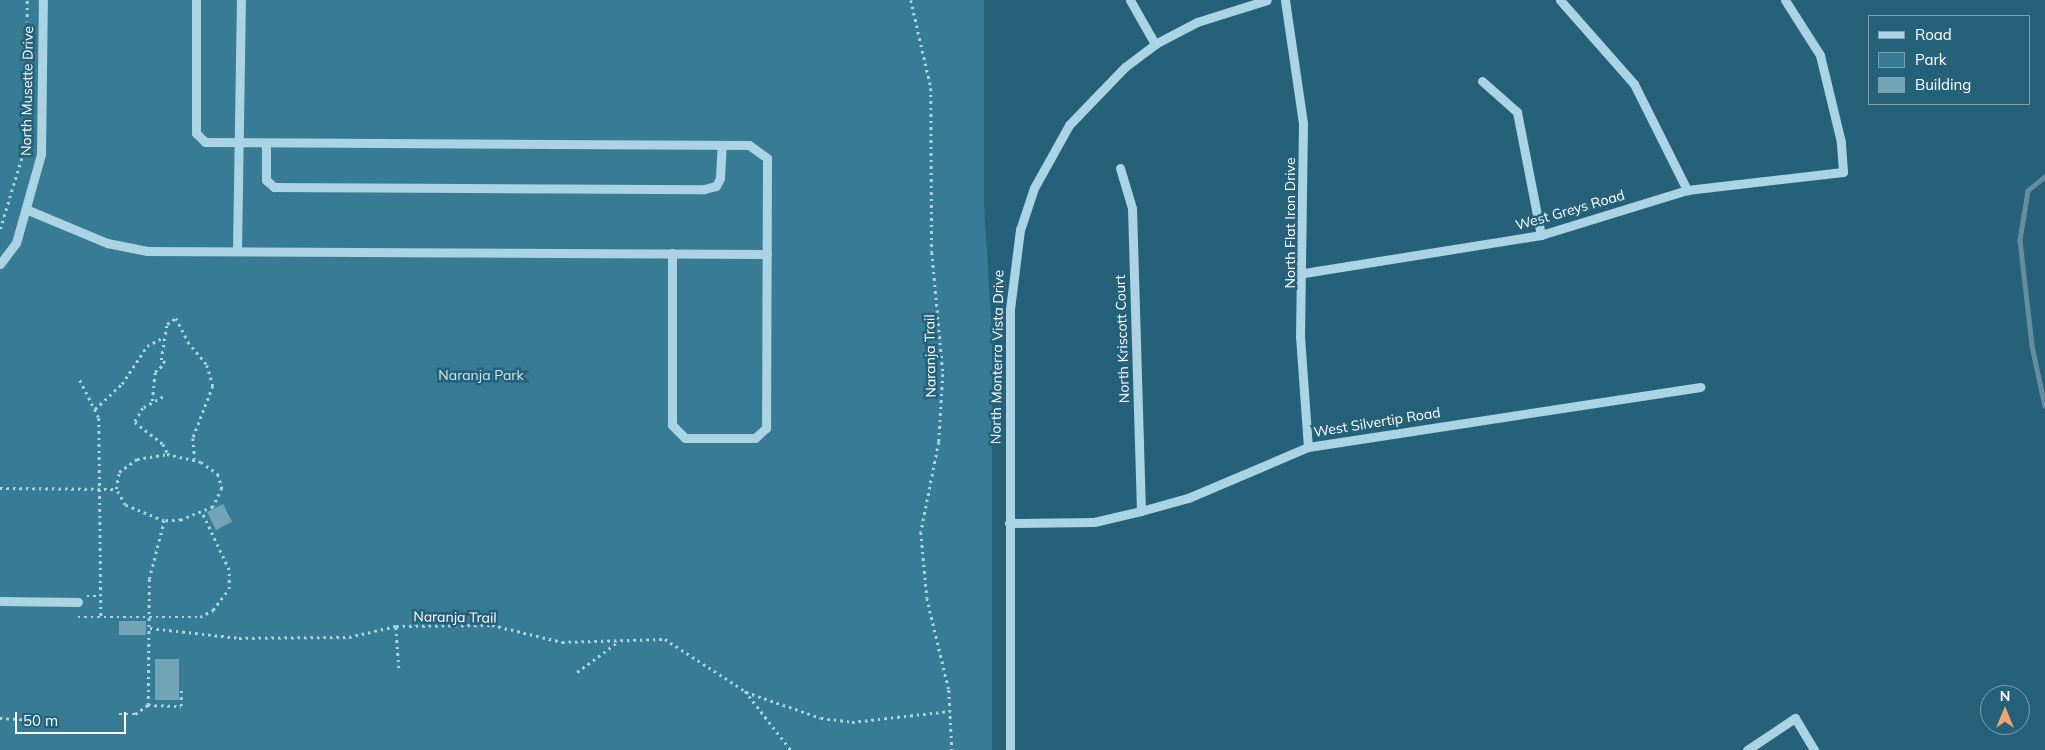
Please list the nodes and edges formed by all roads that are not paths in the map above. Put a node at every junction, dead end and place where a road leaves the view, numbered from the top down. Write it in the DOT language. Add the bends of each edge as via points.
graph roads {
  1 [pos="43,0"];
  2 [pos="196,0"];
  3 [pos="241,0"];
  4 [pos="1130,0"];
  5 [pos="1267,0"];
  6 [pos="1285,0"];
  7 [pos="1560,0"];
  8 [pos="1785,0"];
  9 [pos="1155,44"];
  10 [pos="1482,81"];
  11 [pos="236,142"];
  12 [pos="266,142"];
  13 [pos="722,145"];
  14 [pos="1120,168"];
  15 [pos="1687,190"];
  16 [pos="28,210"];
  17 [pos="1541,235"];
  18 [pos="237,252"];
  19 [pos="672,253"];
  20 [pos="766,254"];
  21 [pos="0,264"];
  22 [pos="1304,273"];
  23 [pos="1700,387"];
  24 [pos="1308,447"];
  25 [pos="1141,510"];
  26 [pos="1009,523"];
  27 [pos="0,600"];
  28 [pos="78,602"];
  29 [pos="1010,750"];
  30 [pos="1747,750"];
  31 [pos="1814,750"];
  1 -- 16 [label="street, North Musette Drive" via="41,154"];
  2 -- 11 [label="street" via="196,133 205,142"];
  3 -- 11 [label="street"];
  4 -- 9 [label="street"];
  5 -- 9 [label="street, North Monterra Vista Drive" via="1197,22"];
  6 -- 22 [label="street, North Flat Iron Drive" via="1304,123"];
  7 -- 15 [label="street" via="1634,84"];
  8 -- 15 [label="street, West Greys Road" via="1820,55 1841,142 1843,172"];
  9 -- 26 [label="street, North Monterra Vista Drive" via="1125,67 1069,125 1034,188 1020,230 1010,309"];
  10 -- 17 [label="street" via="1517,112"];
  11 -- 12 [label="street"];
  11 -- 18 [label="street"];
  12 -- 13 [label="street"];
  12 -- 13 [label="street" via="266,180 274,187 704,189 716,186 720,178"];
  13 -- 20 [label="street" via="749,145 766,158"];
  14 -- 25 [label="street, North Kriscott Court" via="1132,208"];
  15 -- 17 [label="street, West Greys Road"];
  16 -- 18 [label="street" via="107,243 147,251"];
  16 -- 21 [label="street, North Musette Drive" via="16,243"];
  17 -- 22 [label="street, West Greys Road"];
  18 -- 19 [label="street"];
  19 -- 20 [label="street"];
  19 -- 20 [label="street" via="672,425 685,438 756,438 766,428"];
  22 -- 24 [label="street, North Flat Iron Drive" via="1300,336"];
  23 -- 24 [label="street, West Silvertip Road"];
  24 -- 25 [label="street, West Silvertip Road" via="1188,498"];
  25 -- 26 [label="street, West Silvertip Road" via="1094,522"];
  26 -- 29 [label="street, North Monterra Vista Drive"];
  27 -- 28 [label="street"];
  30 -- 31 [label="street" via="1795,718"];
}
